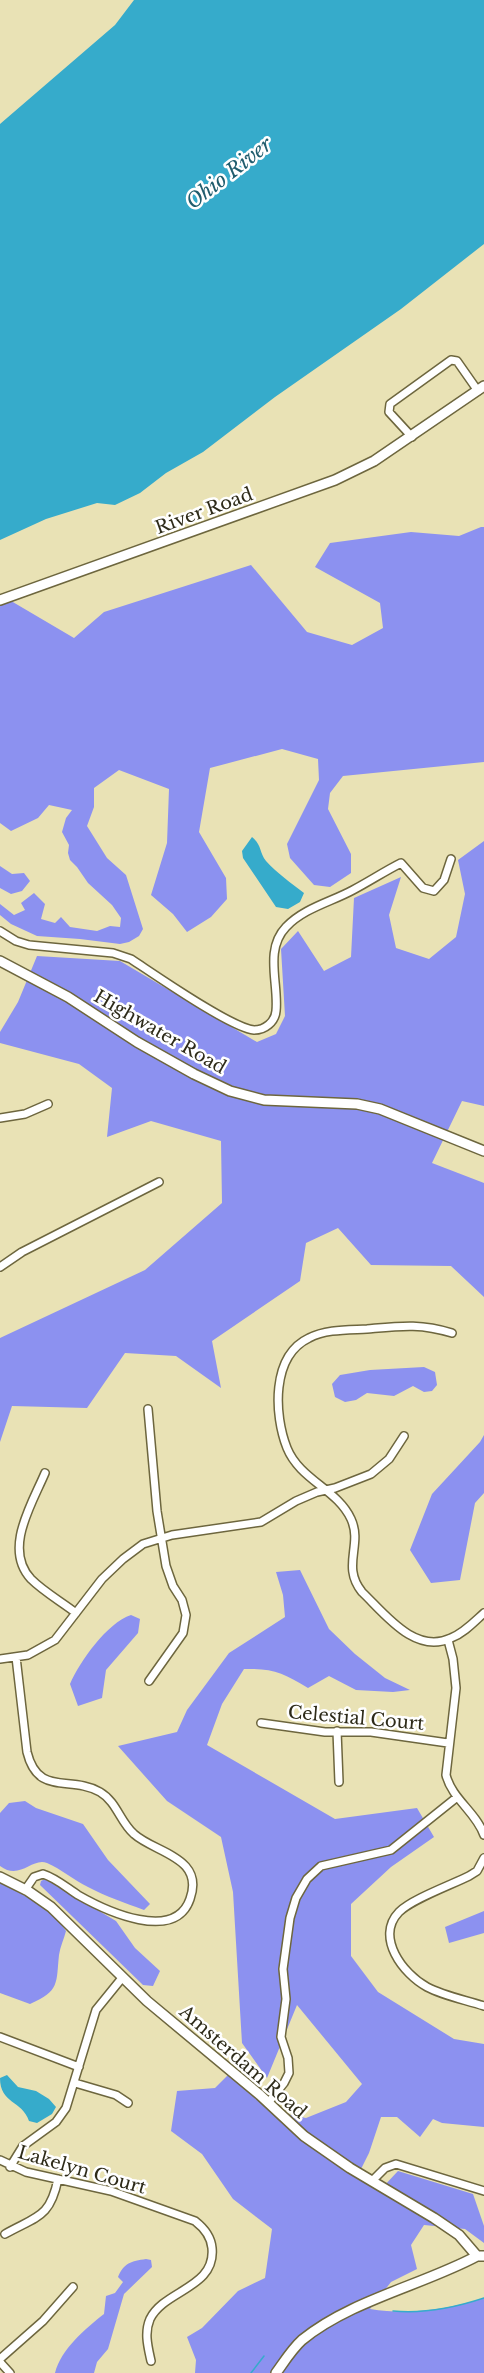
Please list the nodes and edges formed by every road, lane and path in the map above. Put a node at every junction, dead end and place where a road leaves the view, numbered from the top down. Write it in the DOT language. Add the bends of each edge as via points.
graph roads {
  1 [pos="481,389"];
  2 [pos="412,437"];
  3 [pos="0,600"];
  4 [pos="451,859"];
  5 [pos="0,931"];
  6 [pos="0,961"];
  7 [pos="48,1104"];
  8 [pos="0,1118"];
  9 [pos="484,1151"];
  10 [pos="159,1182"];
  11 [pos="0,1267"];
  12 [pos="452,1333"];
  13 [pos="148,1408"];
  14 [pos="404,1436"];
  15 [pos="45,1473"];
  16 [pos="323,1490"];
  17 [pos="162,1538"];
  18 [pos="76,1613"];
  19 [pos="484,1613"];
  20 [pos="448,1640"];
  21 [pos="16,1657"];
  22 [pos="0,1659"];
  23 [pos="149,1681"];
  24 [pos="261,1723"];
  25 [pos="337,1731"];
  26 [pos="448,1743"];
  27 [pos="339,1782"];
  28 [pos="456,1798"];
  29 [pos="484,1835"];
  30 [pos="484,1858"];
  31 [pos="0,1877"];
  32 [pos="25,1890"];
  33 [pos="122,1978"];
  34 [pos="484,2006"];
  35 [pos="0,2037"];
  36 [pos="79,2067"];
  37 [pos="75,2083"];
  38 [pos="128,2103"];
  39 [pos="268,2103"];
  40 [pos="0,2160"];
  41 [pos="10,2167"];
  42 [pos="58,2179"];
  43 [pos="372,2181"];
  44 [pos="484,2191"];
  45 [pos="6,2234"];
  46 [pos="481,2256"];
  47 [pos="74,2288"];
  48 [pos="0,2361"];
  49 [pos="151,2361"];
  50 [pos="10,2373"];
  51 [pos="276,2373"];
  1 -- 2 [label="street, River Road"];
  1 -- 2 [label="street" via="457,361 451,360 390,404 389,412"];
  2 -- 3 [label="street, River Road" via="322,485"];
  4 -- 5 [label="street" via="444,880 434,891 423,888 401,863 303,913 286,927 273,963 275,1015 269,1025 258,1030 223,1017 132,959 118,954 29,945"];
  6 -- 9 [label="street, Highwater Road" via="230,1091 264,1100 357,1104 380,1109"];
  7 -- 8 [label="street" via="25,1114"];
  10 -- 11 [label="street"];
  12 -- 16 [label="street" via="417,1325 325,1333 307,1338 289,1355 278,1384 283,1433 292,1459"];
  13 -- 17 [label="street"];
  14 -- 16 [label="street" via="389,1459 371,1474"];
  15 -- 18 [label="street" via="21,1530 21,1560 32,1580"];
  16 -- 17 [label="street" via="261,1522"];
  16 -- 20 [label="street" via="347,1511 352,1521 355,1537 351,1565 356,1585 406,1633 423,1641"];
  17 -- 18 [label="street" via="143,1544 111,1569"];
  17 -- 23 [label="street" via="169,1577 184,1606 186,1625"];
  18 -- 21 [label="street" via="46,1647"];
  19 -- 20 [label="street"];
  20 -- 26 [label="street" via="456,1688"];
  21 -- 22 [label="street"];
  21 -- 32 [label="street" via="27,1752 35,1772 50,1782 91,1788 107,1797 132,1833 182,1862 193,1887 184,1911 161,1923 118,1913 43,1874 34,1877"];
  24 -- 25 [label="street, Celestial Court"];
  25 -- 26 [label="street, Celestial Court"];
  25 -- 27 [label="street"];
  26 -- 28 [label="street" via="446,1774"];
  28 -- 29 [label="street"];
  28 -- 39 [label="street" via="400,1845 381,1854 321,1866 302,1888 292,1907 283,1969 286,1999 281,2037 289,2073"];
  30 -- 34 [label="street" via="469,1876 405,1907 392,1922 390,1938 396,1956 417,1981"];
  31 -- 32 [label="street, Amsterdam Road"];
  32 -- 33 [label="street, Amsterdam Road" via="51,1907"];
  33 -- 36 [label="street" via="96,2010"];
  33 -- 39 [label="street, Amsterdam Road"];
  35 -- 36 [label="street"];
  36 -- 37 [label="street"];
  37 -- 38 [label="street" via="116,2095"];
  37 -- 41 [label="street" via="62,2115 23,2146"];
  39 -- 43 [label="street, Amsterdam Road" via="304,2136"];
  40 -- 41 [label="street, Lakelyn Court"];
  41 -- 42 [label="street, Lakelyn Court"];
  42 -- 45 [label="street" via="49,2208"];
  42 -- 49 [label="street, Lakelyn Court" via="111,2191 179,2215 200,2225 209,2236 212,2256 205,2274 159,2308 149,2321 146,2338"];
  43 -- 44 [label="street" via="384,2168 396,2164"];
  43 -- 46 [label="street, Amsterdam Road" via="459,2235"];
  46 -- 51 [label="street" via="319,2328 296,2346"];
  47 -- 48 [label="street"];
  48 -- 50 [label="street"];
}
